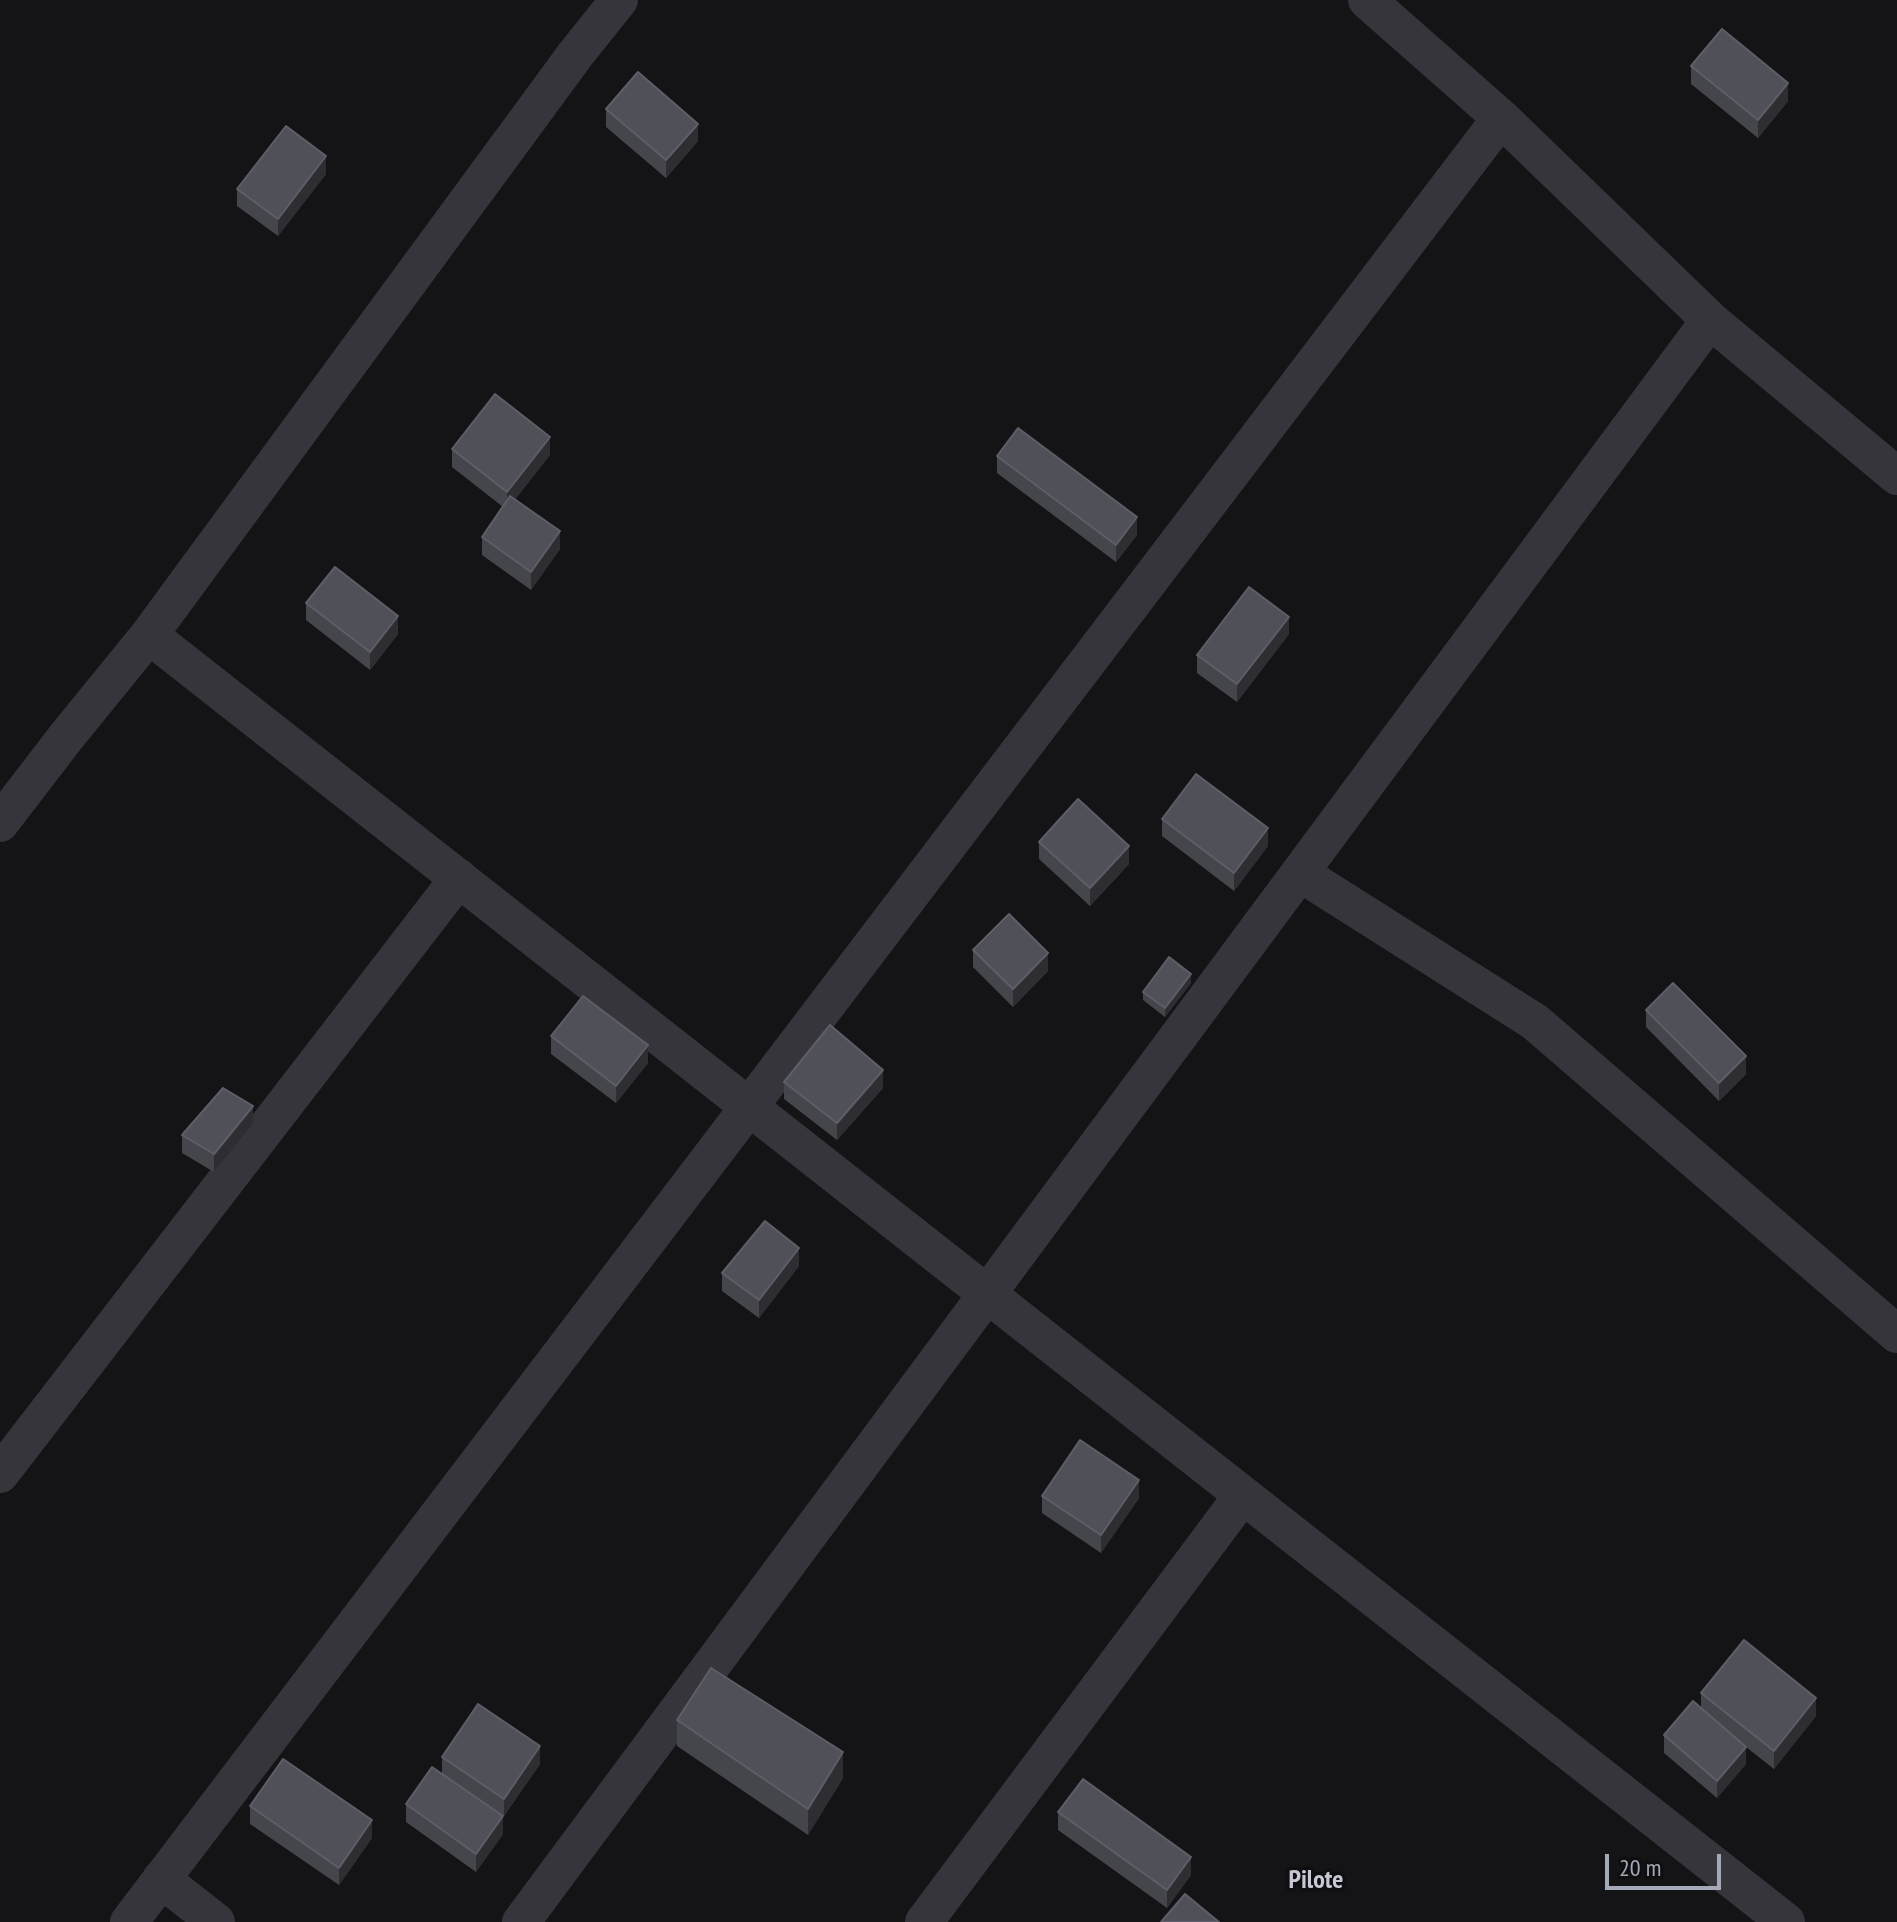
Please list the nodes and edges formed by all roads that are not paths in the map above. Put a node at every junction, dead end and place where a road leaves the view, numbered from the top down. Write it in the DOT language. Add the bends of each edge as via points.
graph roads {
  1 [pos="619,0"];
  2 [pos="1367,0"];
  3 [pos="1501,118"];
  4 [pos="1710,320"];
  5 [pos="1897,476"];
  6 [pos="149,635"];
  7 [pos="0,823"];
  8 [pos="1300,873"];
  9 [pos="459,878"];
  10 [pos="749,1106"];
  11 [pos="987,1294"];
  12 [pos="1897,1334"];
  13 [pos="0,1474"];
  14 [pos="1243,1495"];
  15 [pos="161,1879"];
  16 [pos="129,1922"];
  17 [pos="216,1922"];
  18 [pos="521,1922"];
  19 [pos="924,1922"];
  20 [pos="1786,1922"];
  1 -- 6 [label="street"];
  2 -- 3 [label="street"];
  3 -- 4 [label="street"];
  3 -- 10 [label="street"];
  4 -- 5 [label="street"];
  4 -- 8 [label="street"];
  6 -- 7 [label="street"];
  6 -- 9 [label="street"];
  8 -- 11 [label="street"];
  8 -- 12 [label="street" via="1535,1022"];
  9 -- 10 [label="street"];
  9 -- 13 [label="street"];
  10 -- 11 [label="street"];
  10 -- 15 [label="street"];
  11 -- 14 [label="street"];
  11 -- 18 [label="street"];
  14 -- 19 [label="street"];
  14 -- 20 [label="street"];
  15 -- 16 [label="street"];
  15 -- 17 [label="street"];
}
